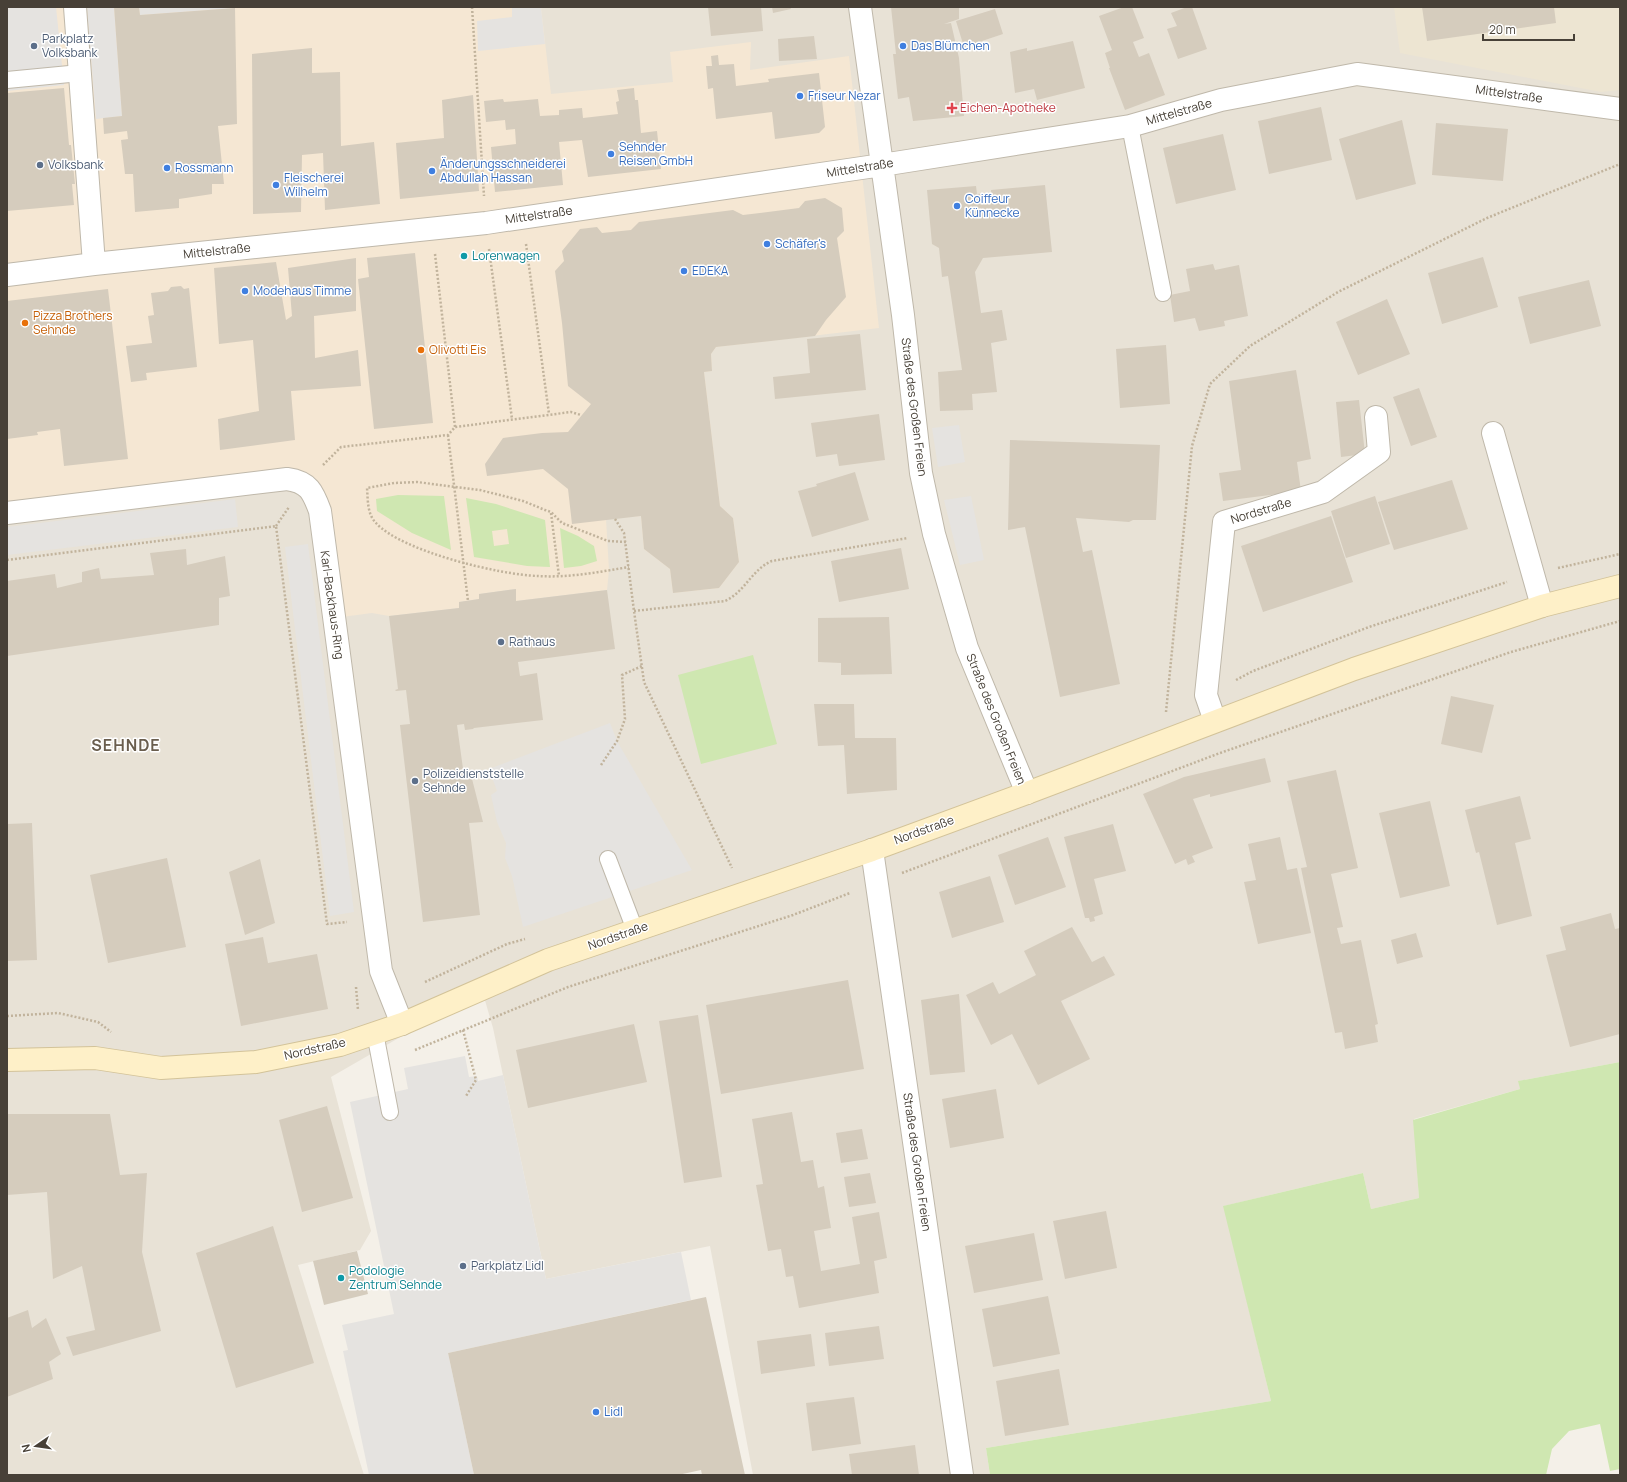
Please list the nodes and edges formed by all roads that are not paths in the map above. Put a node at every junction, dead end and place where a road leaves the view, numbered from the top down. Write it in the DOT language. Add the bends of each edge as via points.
graph roads {
  1 [pos="75,7"];
  2 [pos="860,7"];
  3 [pos="80,73"];
  4 [pos="7,80"];
  5 [pos="1620,109"];
  6 [pos="1130,126"];
  7 [pos="882,165"];
  8 [pos="94,264"];
  9 [pos="7,275"];
  10 [pos="1163,293"];
  11 [pos="1376,417"];
  12 [pos="1492,433"];
  13 [pos="7,513"];
  14 [pos="1620,586"];
  15 [pos="1542,606"];
  16 [pos="1215,721"];
  17 [pos="1027,793"];
  18 [pos="872,850"];
  19 [pos="608,859"];
  20 [pos="635,930"];
  21 [pos="402,1024"];
  22 [pos="375,1033"];
  23 [pos="7,1060"];
  24 [pos="390,1112"];
  25 [pos="962,1475"];
  1 -- 3 [label="street"];
  2 -- 7 [label="street, Straße des Großen Freien"];
  3 -- 4 [label="lane"];
  3 -- 8 [label="street"];
  5 -- 6 [label="street, Mittelstraße" via="1357,74 1221,100"];
  6 -- 7 [label="street, Mittelstraße"];
  6 -- 10 [label="lane"];
  7 -- 8 [label="street, Mittelstraße" via="486,223"];
  7 -- 17 [label="street, Straße des Großen Freien" via="921,473 934,534 967,648"];
  8 -- 9 [label="street, Mittelstraße"];
  11 -- 16 [label="street, Nordstraße" via="1379,452 1323,492 1224,522 1206,695"];
  12 -- 15 [label="street"];
  13 -- 21 [label="street, Karl-Backhaus-Ring" via="287,479 305,484 314,495 320,511 381,971"];
  14 -- 15 [label="main road, Nordstraße"];
  15 -- 16 [label="main road, Nordstraße" via="1354,669"];
  16 -- 17 [label="main road, Nordstraße"];
  17 -- 18 [label="main road, Nordstraße"];
  18 -- 20 [label="main road, Nordstraße"];
  18 -- 25 [label="street, Straße des Großen Freien"];
  19 -- 20 [label="lane"];
  20 -- 21 [label="main road, Nordstraße" via="548,960"];
  21 -- 22 [label="main road, Nordstraße"];
  22 -- 23 [label="main road, Nordstraße" via="340,1045 256,1062 161,1068 95,1058"];
  22 -- 24 [label="lane"];
}
